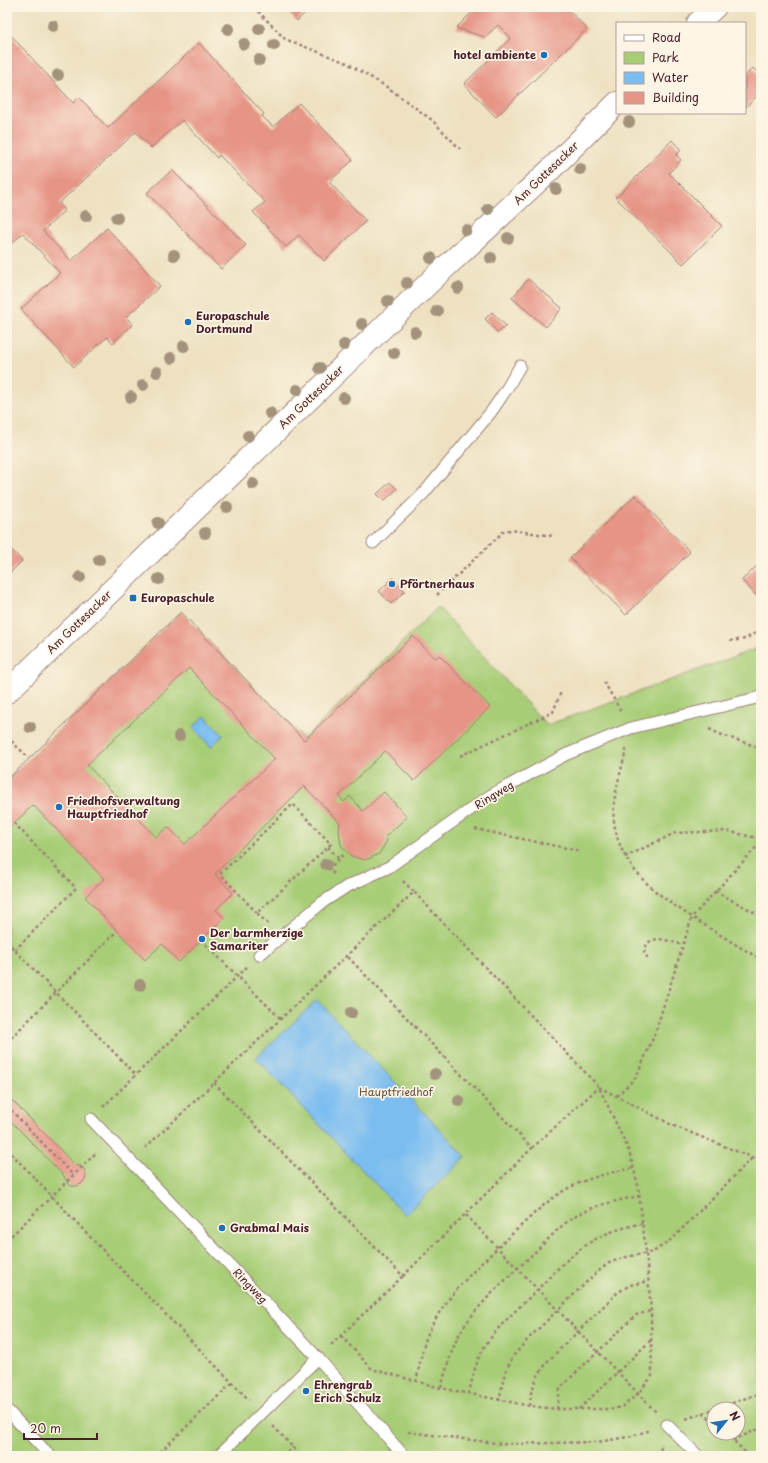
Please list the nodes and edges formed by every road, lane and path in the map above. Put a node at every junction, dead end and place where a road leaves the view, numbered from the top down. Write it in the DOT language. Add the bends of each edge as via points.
graph roads {
  1 [pos="254,7"];
  2 [pos="715,7"];
  3 [pos="699,22"];
  4 [pos="616,104"];
  5 [pos="460,149"];
  6 [pos="520,366"];
  7 [pos="553,536"];
  8 [pos="373,543"];
  9 [pos="437,596"];
  10 [pos="761,630"];
  11 [pos="730,641"];
  12 [pos="604,682"];
  13 [pos="7,692"];
  14 [pos="561,692"];
  15 [pos="761,697"];
  16 [pos="679,716"];
  17 [pos="631,728"];
  18 [pos="7,736"];
  19 [pos="761,748"];
  20 [pos="460,756"];
  21 [pos="29,758"];
  22 [pos="14,823"];
  23 [pos="471,828"];
  24 [pos="761,839"];
  25 [pos="761,842"];
  26 [pos="328,847"];
  27 [pos="580,851"];
  28 [pos="625,857"];
  29 [pos="339,859"];
  30 [pos="405,883"];
  31 [pos="716,891"];
  32 [pos="414,892"];
  33 [pos="257,913"];
  34 [pos="761,916"];
  35 [pos="692,917"];
  36 [pos="117,931"];
  37 [pos="280,937"];
  38 [pos="201,940"];
  39 [pos="7,942"];
  40 [pos="683,945"];
  41 [pos="15,950"];
  42 [pos="259,955"];
  43 [pos="346,955"];
  44 [pos="648,958"];
  45 [pos="761,959"];
  46 [pos="238,977"];
  47 [pos="57,992"];
  48 [pos="281,1019"];
  49 [pos="7,1042"];
  50 [pos="137,1075"];
  51 [pos="214,1083"];
  52 [pos="599,1087"];
  53 [pos="617,1096"];
  54 [pos="7,1106"];
  55 [pos="91,1119"];
  56 [pos="7,1148"];
  57 [pos="532,1148"];
  58 [pos="752,1158"];
  59 [pos="131,1161"];
  60 [pos="761,1161"];
  61 [pos="83,1166"];
  62 [pos="633,1168"];
  63 [pos="74,1175"];
  64 [pos="52,1196"];
  65 [pos="639,1196"];
  66 [pos="466,1214"];
  67 [pos="643,1223"];
  68 [pos="7,1240"];
  69 [pos="498,1248"];
  70 [pos="646,1253"];
  71 [pos="518,1268"];
  72 [pos="403,1276"];
  73 [pos="649,1281"];
  74 [pos="538,1289"];
  75 [pos="558,1310"];
  76 [pos="651,1311"];
  77 [pos="578,1331"];
  78 [pos="341,1336"];
  79 [pos="652,1340"];
  80 [pos="598,1352"];
  81 [pos="318,1358"];
  82 [pos="618,1372"];
  83 [pos="232,1382"];
  84 [pos="416,1382"];
  85 [pos="441,1388"];
  86 [pos="761,1393"];
  87 [pos="469,1394"];
  88 [pos="638,1394"];
  89 [pos="246,1397"];
  90 [pos="499,1401"];
  91 [pos="738,1401"];
  92 [pos="530,1406"];
  93 [pos="557,1408"];
  94 [pos="579,1409"];
  95 [pos="7,1410"];
  96 [pos="706,1412"];
  97 [pos="703,1413"];
  98 [pos="262,1414"];
  99 [pos="706,1415"];
  100 [pos="668,1425"];
  101 [pos="761,1428"];
  102 [pos="381,1429"];
  103 [pos="746,1434"];
  104 [pos="734,1441"];
  105 [pos="293,1447"];
  106 [pos="50,1456"];
  107 [pos="156,1456"];
  108 [pos="218,1456"];
  109 [pos="283,1456"];
  110 [pos="302,1456"];
  111 [pos="404,1456"];
  112 [pos="698,1456"];
  113 [pos="749,1456"];
  1 -- 5 [label="path" via="285,39 347,63 387,87 432,120"];
  2 -- 3 [label="street"];
  4 -- 13 [label="street, Am Gottesacker"];
  6 -- 8 [label="lane" via="491,412 424,493"];
  7 -- 9 [label="path" via="504,531"];
  10 -- 11 [label="path" via="745,639"];
  12 -- 17 [label="path"];
  14 -- 20 [label="path" via="554,712"];
  15 -- 16 [label="lane, Ringweg"];
  16 -- 17 [label="lane, Ringweg"];
  16 -- 19 [label="path" via="722,735"];
  17 -- 28 [label="path" via="613,808 616,834"];
  17 -- 37 [label="lane, Ringweg" via="565,755 491,795 389,867 346,887 322,902"];
  18 -- 21 [label="path"];
  22 -- 41 [label="path" via="76,888"];
  23 -- 27 [label="path"];
  24 -- 28 [label="path" via="726,831 675,833"];
  25 -- 31 [label="path"];
  26 -- 29 [label="path"];
  26 -- 33 [label="path"];
  26 -- 33 [label="path" via="331,844 293,804 220,874"];
  28 -- 35 [label="path" via="651,889"];
  30 -- 32 [label="path"];
  31 -- 34 [label="path"];
  31 -- 35 [label="path"];
  32 -- 43 [label="path"];
  32 -- 52 [label="path"];
  33 -- 37 [label="path"];
  35 -- 40 [label="path"];
  35 -- 45 [label="path"];
  36 -- 47 [label="path"];
  37 -- 42 [label="lane, Ringweg"];
  38 -- 46 [label="path"];
  39 -- 41 [label="path"];
  40 -- 44 [label="path" via="657,938 645,946 644,953"];
  40 -- 53 [label="path" via="654,1036 636,1077"];
  41 -- 47 [label="path"];
  43 -- 48 [label="path"];
  43 -- 57 [label="path"];
  46 -- 48 [label="path"];
  46 -- 50 [label="path"];
  47 -- 49 [label="path"];
  47 -- 50 [label="path"];
  48 -- 51 [label="path"];
  50 -- 55 [label="path"];
  51 -- 59 [label="path"];
  51 -- 72 [label="path"];
  52 -- 53 [label="path"];
  52 -- 57 [label="path"];
  52 -- 62 [label="path" via="629,1151"];
  53 -- 58 [label="path" via="674,1126"];
  54 -- 63 [label="path"];
  55 -- 59 [label="lane, Ringweg"];
  56 -- 64 [label="path"];
  57 -- 66 [label="path"];
  58 -- 60 [label="path"];
  58 -- 70 [label="path" via="672,1239 653,1252"];
  59 -- 81 [label="lane, Ringweg"];
  61 -- 63 [label="path"];
  62 -- 65 [label="path"];
  62 -- 69 [label="path" via="603,1174 574,1185 548,1200"];
  63 -- 64 [label="path"];
  64 -- 68 [label="path"];
  64 -- 83 [label="path"];
  65 -- 67 [label="path"];
  65 -- 71 [label="path" via="613,1201 568,1221"];
  66 -- 69 [label="path"];
  66 -- 72 [label="path"];
  67 -- 70 [label="path"];
  67 -- 74 [label="path" via="617,1229 595,1239 578,1250"];
  69 -- 71 [label="path"];
  69 -- 84 [label="path" via="444,1304 430,1330"];
  70 -- 73 [label="path"];
  70 -- 75 [label="path" via="609,1263 596,1272"];
  71 -- 74 [label="path"];
  71 -- 85 [label="path" via="478,1308 464,1326 452,1350"];
  72 -- 78 [label="path"];
  73 -- 76 [label="path"];
  73 -- 77 [label="path" via="630,1285 617,1293"];
  74 -- 75 [label="path"];
  74 -- 87 [label="path" via="495,1332 481,1352"];
  75 -- 77 [label="path"];
  75 -- 90 [label="path" via="514,1355 505,1372"];
  76 -- 79 [label="path"];
  76 -- 80 [label="path" via="636,1315"];
  77 -- 80 [label="path"];
  77 -- 92 [label="path" via="548,1361 537,1377 531,1393"];
  78 -- 81 [label="path"];
  78 -- 84 [label="path" via="372,1369"];
  79 -- 82 [label="path"];
  79 -- 88 [label="path" via="652,1376"];
  80 -- 82 [label="path"];
  80 -- 93 [label="path" via="560,1388"];
  81 -- 98 [label="lane"];
  81 -- 102 [label="lane, Ringweg"];
  82 -- 88 [label="path"];
  82 -- 94 [label="path"];
  83 -- 89 [label="path"];
  83 -- 107 [label="path"];
  84 -- 85 [label="path"];
  85 -- 87 [label="path"];
  86 -- 91 [label="path"];
  87 -- 90 [label="path"];
  88 -- 94 [label="path" via="623,1406 614,1409"];
  88 -- 100 [label="path"];
  90 -- 92 [label="path"];
  92 -- 93 [label="path"];
  93 -- 94 [label="path"];
  95 -- 106 [label="lane"];
  96 -- 97 [label="path"];
  97 -- 99 [label="path"];
  97 -- 100 [label="path"];
  98 -- 105 [label="path"];
  98 -- 108 [label="lane"];
  100 -- 102 [label="path" via="628,1437 598,1442 504,1444"];
  100 -- 112 [label="lane"];
  101 -- 103 [label="path"];
  102 -- 111 [label="lane, Ringweg"];
  104 -- 113 [label="path"];
  105 -- 109 [label="path"];
  105 -- 110 [label="path"];
}
